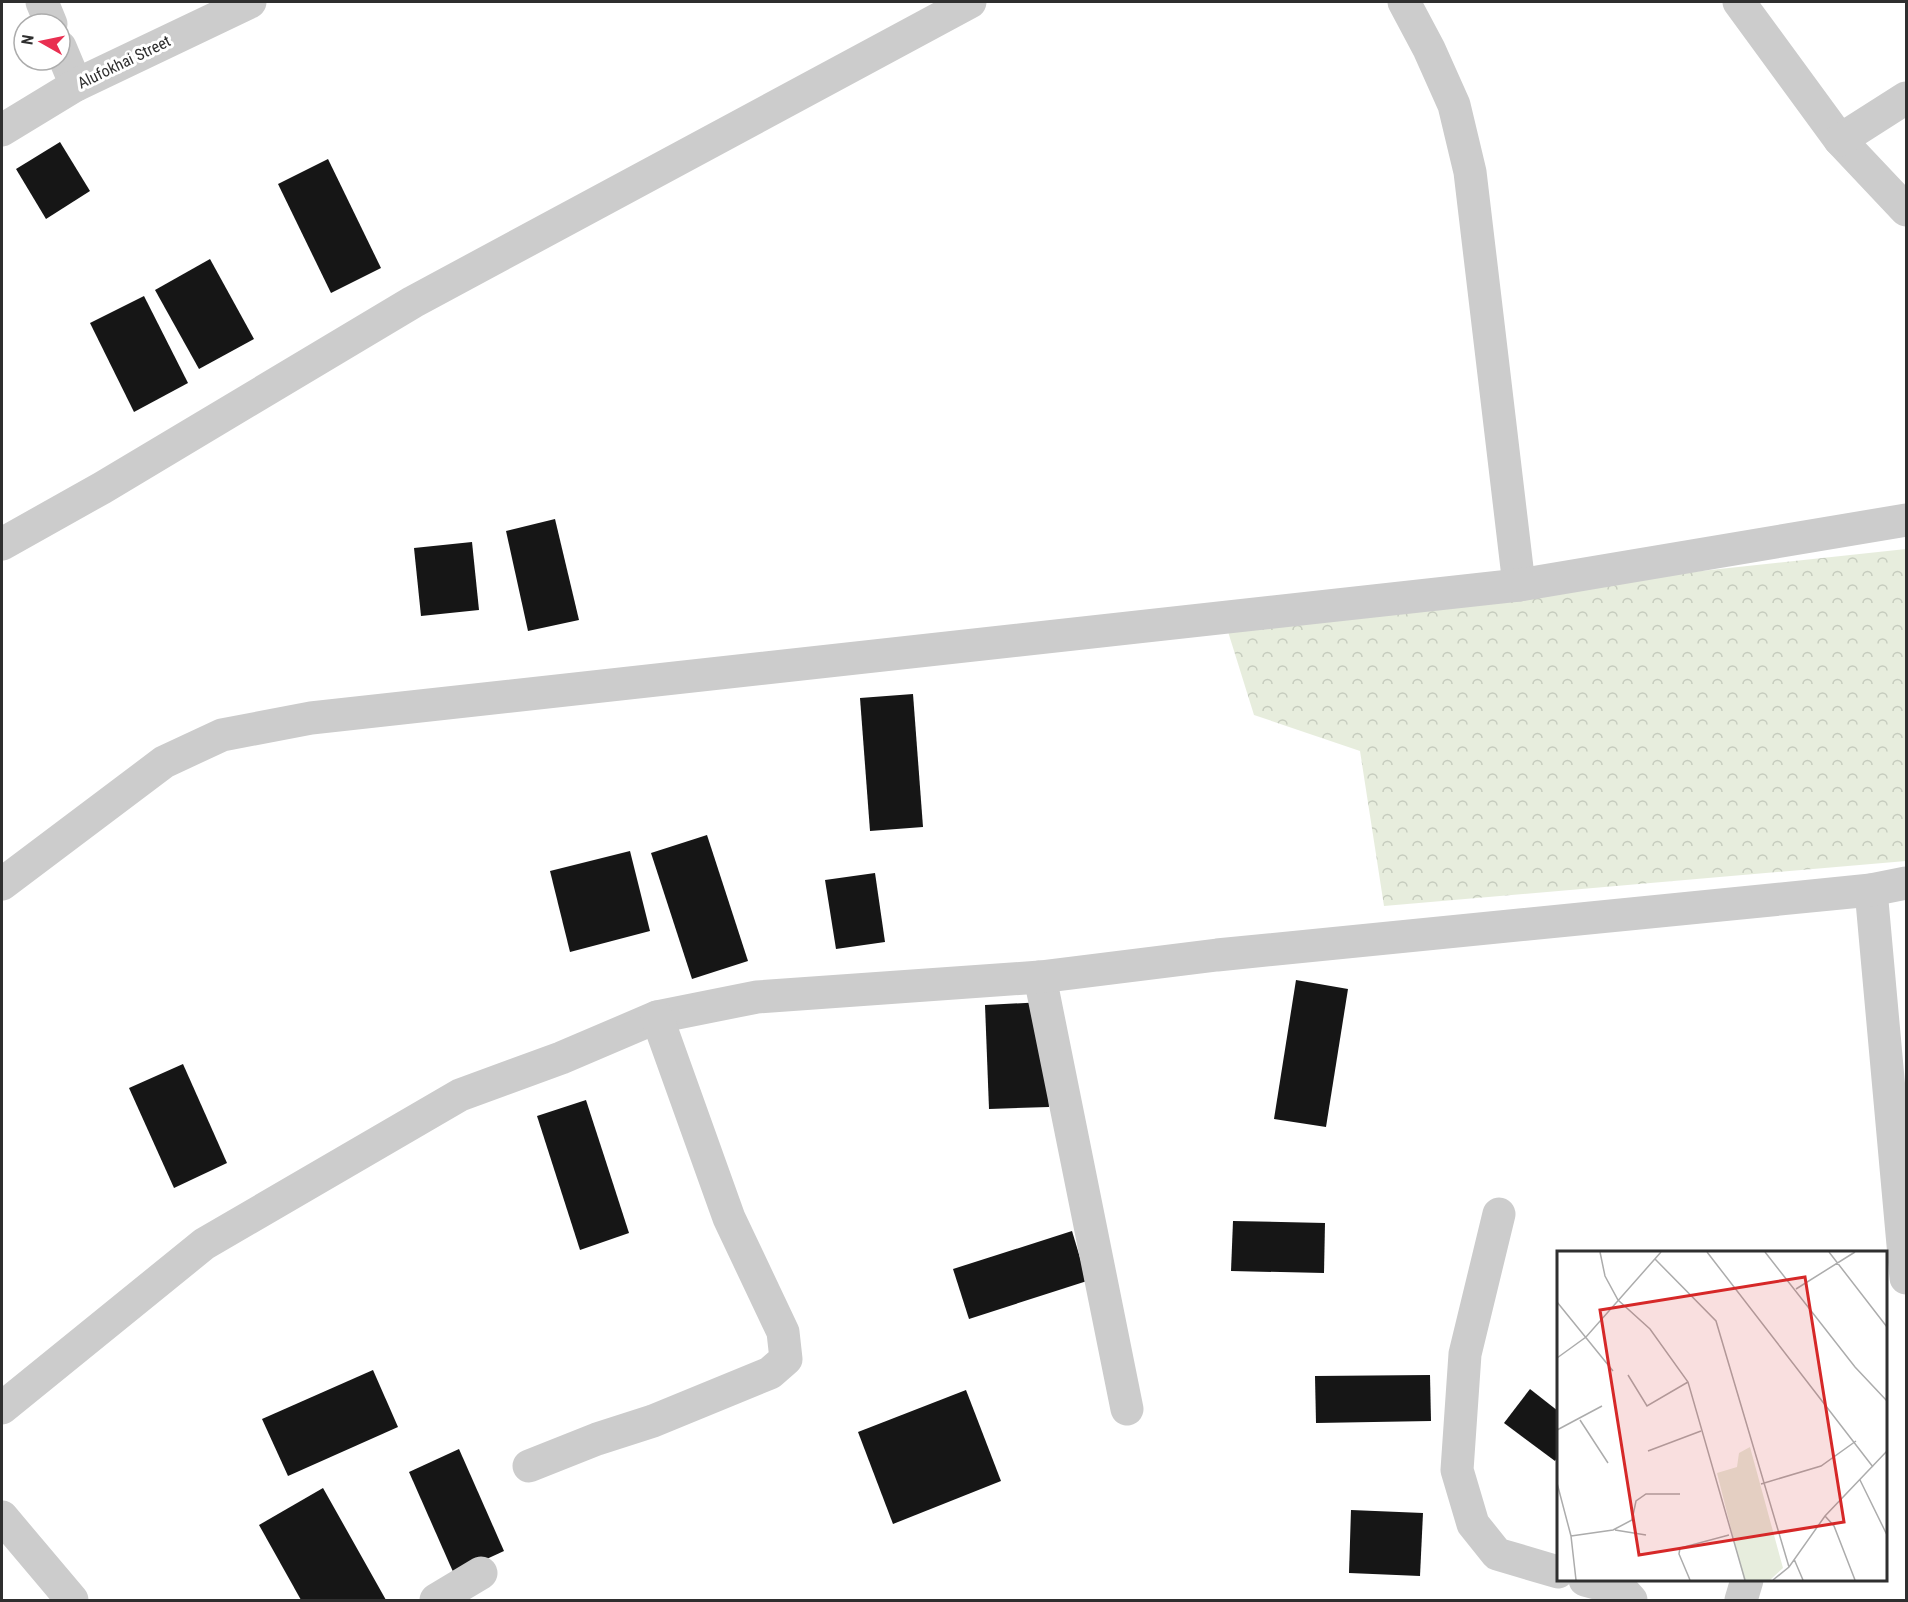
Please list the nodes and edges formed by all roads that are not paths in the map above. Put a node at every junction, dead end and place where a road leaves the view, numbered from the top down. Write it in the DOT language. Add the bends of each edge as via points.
graph roads {
  1 [pos="250,2"];
  2 [pos="970,2"];
  3 [pos="1404,2"];
  4 [pos="1739,2"];
  5 [pos="71,72"];
  6 [pos="76,85"];
  7 [pos="1906,98"];
  8 [pos="2,130"];
  9 [pos="1840,140"];
  10 [pos="1906,210"];
  11 [pos="1906,520"];
  12 [pos="2,544"];
  13 [pos="1520,585"];
  14 [pos="1906,883"];
  15 [pos="2,884"];
  16 [pos="1871,890"];
  17 [pos="1040,977"];
  18 [pos="657,1017"];
  19 [pos="1500,1214"];
  20 [pos="1906,1278"];
  21 [pos="2,1408"];
  22 [pos="1127,1408"];
  23 [pos="529,1467"];
  24 [pos="2,1517"];
  25 [pos="1557,1572"];
  26 [pos="481,1573"];
  27 [pos="1589,1581"];
  28 [pos="1747,1581"];
  29 [pos="72,1600"];
  30 [pos="436,1600"];
  31 [pos="1631,1600"];
  32 [pos="1741,1600"];
  1 -- 6 [label="street, Alufokhai Street"];
  2 -- 12 [label="street" via="413,302"];
  3 -- 13 [label="street" via="1454,105 1470,172"];
  4 -- 9 [label="street"];
  5 -- 6 [label="street"];
  6 -- 8 [label="street, Alufokhai Street"];
  7 -- 9 [label="street"];
  9 -- 10 [label="street"];
  11 -- 13 [label="street"];
  13 -- 15 [label="street" via="311,718 222,735 164,762"];
  14 -- 16 [label="street"];
  16 -- 17 [label="street" via="1217,955"];
  16 -- 20 [label="street"];
  17 -- 18 [label="street" via="757,997"];
  17 -- 22 [label="street"];
  18 -- 21 [label="street" via="460,1095 204,1244"];
  18 -- 23 [label="street" via="729,1218 783,1332 786,1359 770,1373"];
  19 -- 25 [label="street" via="1465,1354 1457,1470 1473,1524 1497,1554"];
  24 -- 29 [label="street"];
  26 -- 30 [label="street"];
  27 -- 31 [label="street" via="1622,1590"];
  28 -- 32 [label="street"];
}
